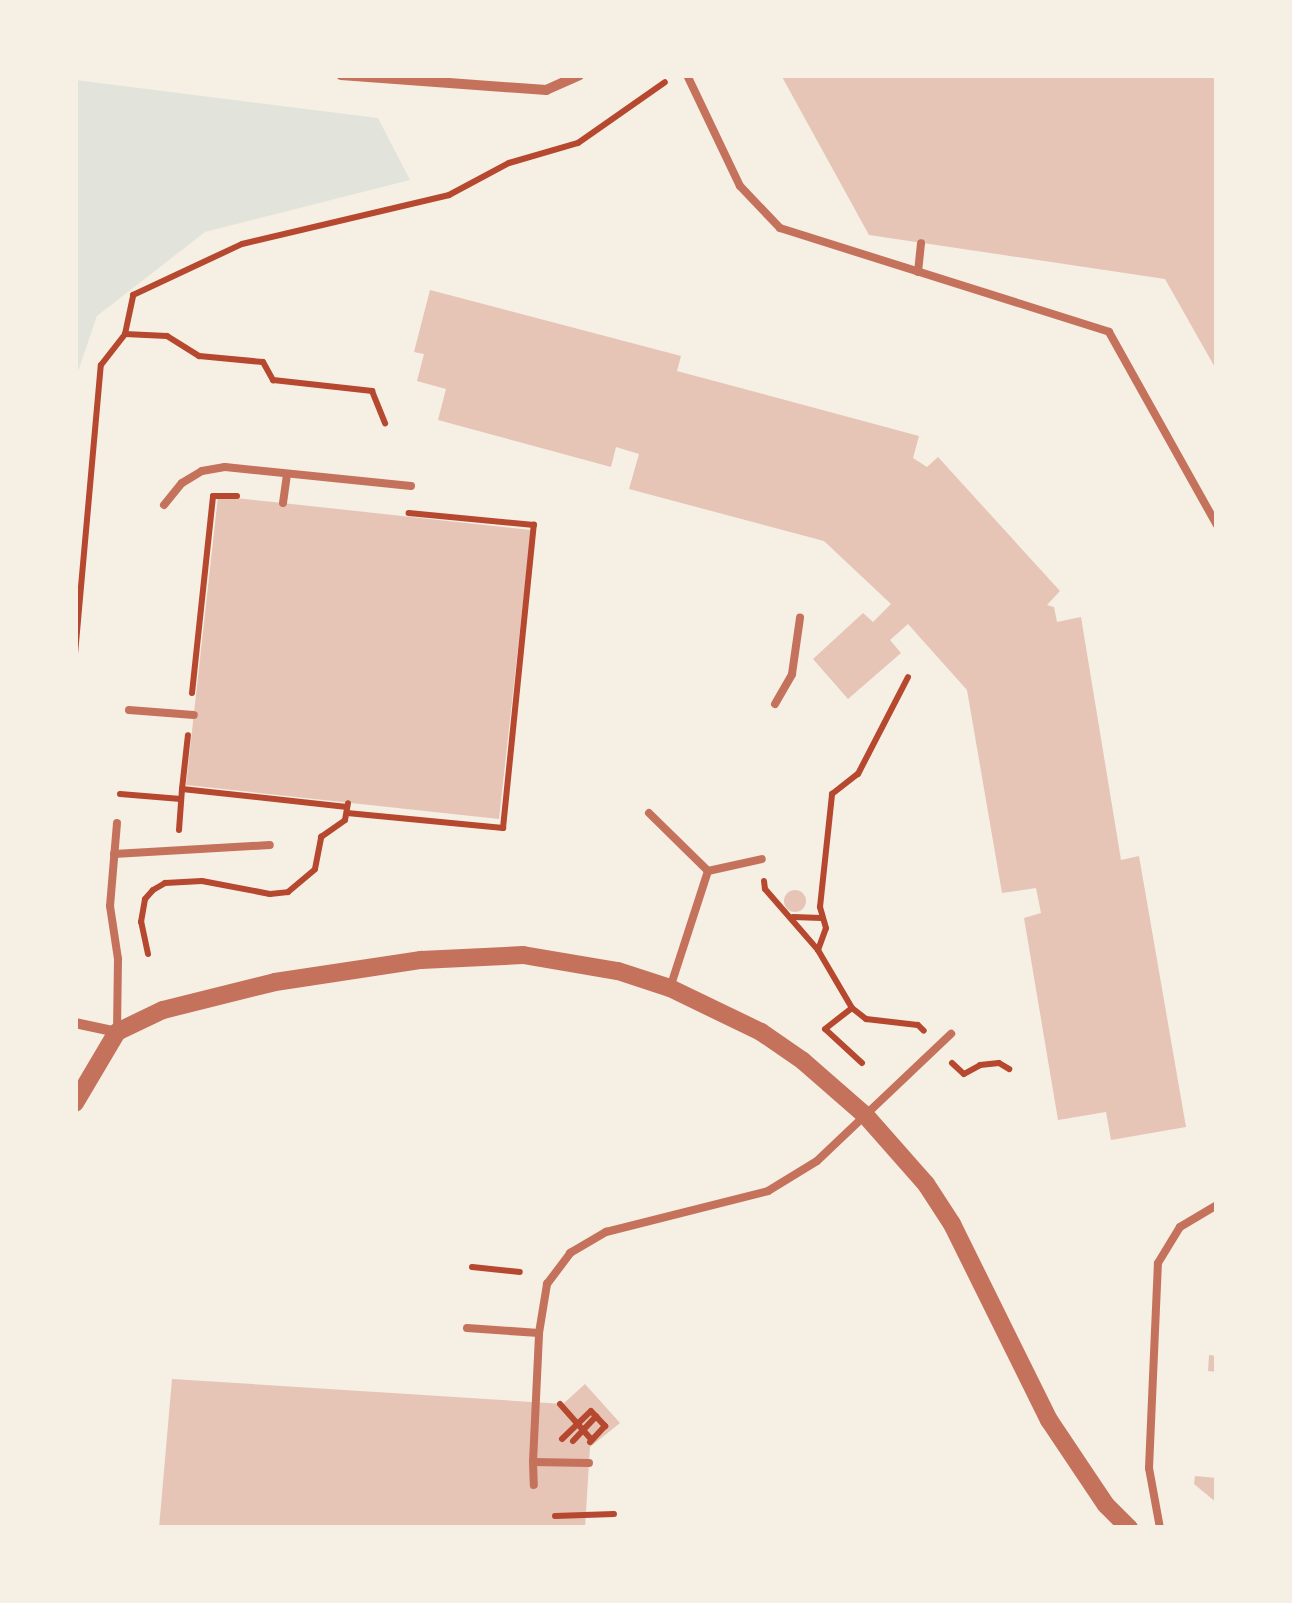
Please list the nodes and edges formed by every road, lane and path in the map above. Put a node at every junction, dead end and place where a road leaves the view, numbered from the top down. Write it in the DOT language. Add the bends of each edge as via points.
graph roads {
  1 [pos="341,75"];
  2 [pos="578,75"];
  3 [pos="674,75"];
  4 [pos="687,75"];
  5 [pos="377,77"];
  6 [pos="921,242"];
  7 [pos="918,272"];
  8 [pos="125,334"];
  9 [pos="385,424"];
  10 [pos="287,474"];
  11 [pos="411,486"];
  12 [pos="283,502"];
  13 [pos="164,505"];
  14 [pos="399,512"];
  15 [pos="1217,525"];
  16 [pos="800,618"];
  17 [pos="75,654"];
  18 [pos="908,677"];
  19 [pos="775,704"];
  20 [pos="128,710"];
  21 [pos="192,715"];
  22 [pos="182,789"];
  23 [pos="120,794"];
  24 [pos="181,800"];
  25 [pos="347,808"];
  26 [pos="649,813"];
  27 [pos="117,823"];
  28 [pos="178,831"];
  29 [pos="270,845"];
  30 [pos="114,854"];
  31 [pos="762,859"];
  32 [pos="708,871"];
  33 [pos="765,888"];
  34 [pos="793,917"];
  35 [pos="824,918"];
  36 [pos="818,950"];
  37 [pos="148,954"];
  38 [pos="670,988"];
  39 [pos="75,1023"];
  40 [pos="117,1032"];
  41 [pos="951,1034"];
  42 [pos="862,1063"];
  43 [pos="75,1104"];
  44 [pos="866,1116"];
  45 [pos="1217,1205"];
  46 [pos="472,1267"];
  47 [pos="520,1272"];
  48 [pos="468,1328"];
  49 [pos="539,1333"];
  50 [pos="560,1404"];
  51 [pos="592,1411"];
  52 [pos="604,1426"];
  53 [pos="592,1440"];
  54 [pos="533,1462"];
  55 [pos="589,1464"];
  56 [pos="534,1484"];
  57 [pos="614,1514"];
  58 [pos="555,1516"];
  59 [pos="1129,1528"];
  60 [pos="1160,1528"];
  1 -- 5 [label="street"];
  2 -- 5 [label="street" via="546,90"];
  3 -- 8 [label="path" via="578,142 508,163 449,194 242,244 169,275 133,295"];
  4 -- 7 [label="lane" via="740,186 780,228"];
  6 -- 7 [label="lane"];
  7 -- 15 [label="lane" via="1110,332"];
  8 -- 9 [label="path" via="166,336 200,356 263,362 273,380 372,391"];
  8 -- 17 [label="path" via="101,365"];
  10 -- 11 [label="lane"];
  10 -- 12 [label="lane"];
  10 -- 13 [label="lane" via="202,472"];
  12 -- 21 [label="path" via="213,496"];
  14 -- 25 [label="path" via="534,525 502,828"];
  16 -- 19 [label="lane" via="792,674"];
  18 -- 35 [label="path" via="858,774 832,794"];
  20 -- 21 [label="lane"];
  21 -- 22 [label="path"];
  22 -- 24 [label="path"];
  22 -- 25 [label="path"];
  23 -- 24 [label="path"];
  24 -- 28 [label="path"];
  25 -- 37 [label="path" via="346,820 318,836 315,869 288,892 175,879 153,890 142,922"];
  26 -- 32 [label="lane"];
  27 -- 30 [label="lane"];
  29 -- 30 [label="lane"];
  30 -- 40 [label="lane"];
  31 -- 32 [label="lane"];
  32 -- 38 [label="lane"];
  33 -- 34 [label="path"];
  34 -- 35 [label="path"];
  34 -- 36 [label="path"];
  35 -- 36 [label="path"];
  36 -- 42 [label="path" via="852,1008 824,1029"];
  38 -- 40 [label="street" via="573,962 522,955 455,958 223,992"];
  38 -- 44 [label="street" via="761,1032"];
  39 -- 40 [label="street"];
  40 -- 43 [label="street"];
  41 -- 44 [label="lane"];
  44 -- 49 [label="lane" via="817,1161 768,1191 606,1232 570,1253 547,1284"];
  44 -- 59 [label="street" via="943,1210 1049,1420"];
  45 -- 60 [label="lane" via="1180,1227 1158,1264 1148,1468"];
  46 -- 47 [label="path"];
  48 -- 49 [label="lane"];
  49 -- 54 [label="lane"];
  50 -- 53 [label="path"];
  51 -- 52 [label="path"];
  54 -- 55 [label="lane"];
  54 -- 56 [label="lane"];
  57 -- 58 [label="path"];
}
